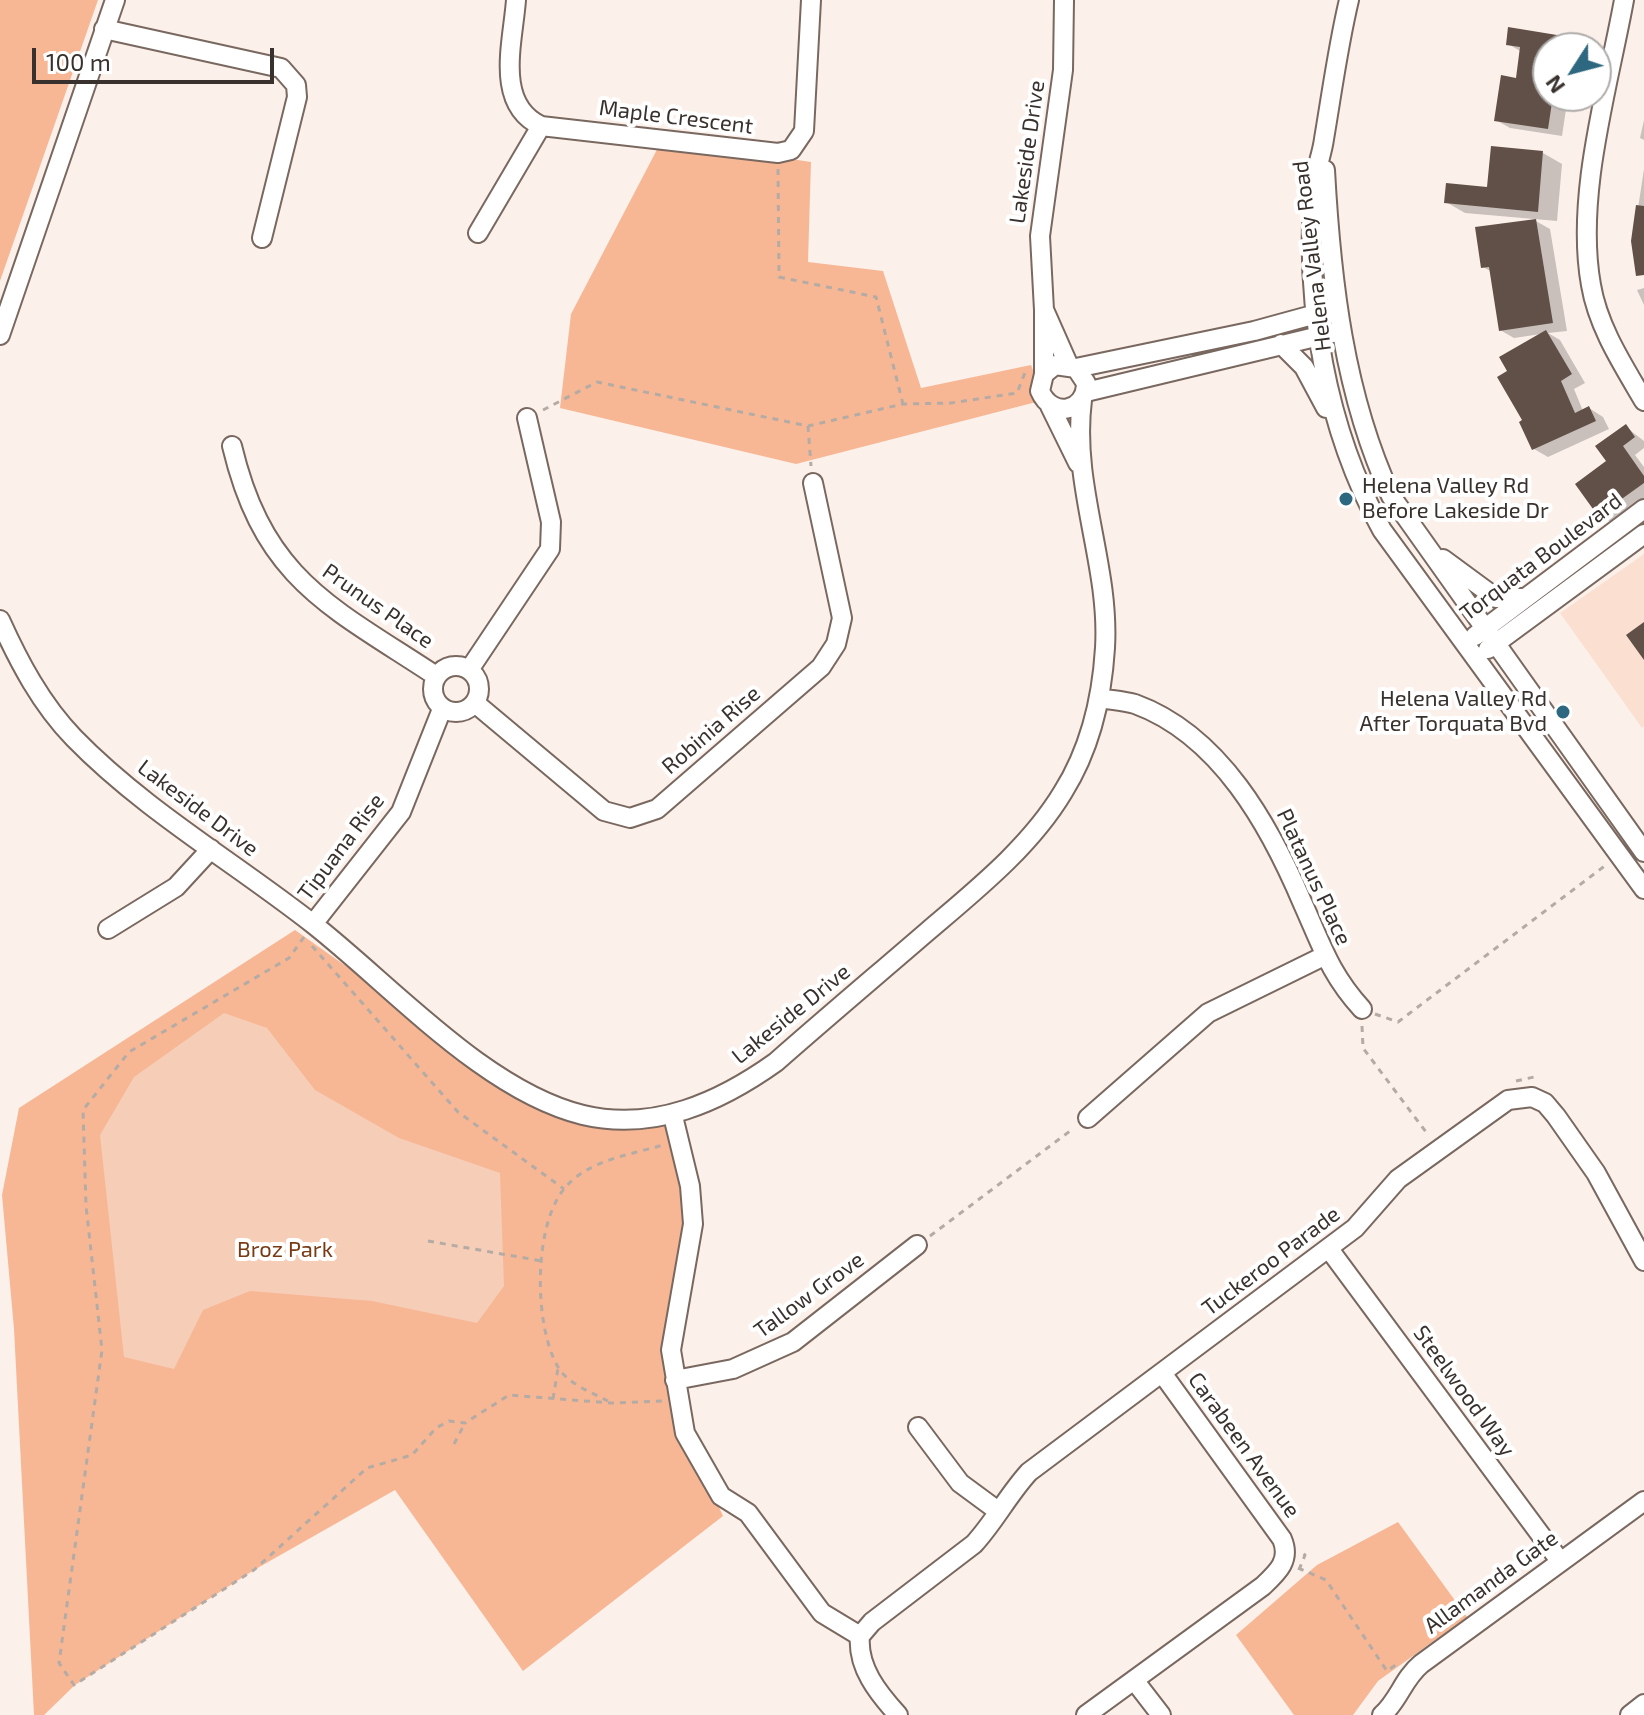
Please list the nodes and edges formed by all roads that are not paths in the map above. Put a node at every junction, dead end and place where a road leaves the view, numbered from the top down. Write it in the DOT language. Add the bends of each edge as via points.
graph roads {
  1 [pos="115,0"];
  2 [pos="516,0"];
  3 [pos="811,0"];
  4 [pos="1064,0"];
  5 [pos="1349,0"];
  6 [pos="1624,0"];
  7 [pos="104,29"];
  8 [pos="541,126"];
  9 [pos="1324,143"];
  10 [pos="478,233"];
  11 [pos="262,238"];
  12 [pos="1338,309"];
  13 [pos="1044,310"];
  14 [pos="1318,313"];
  15 [pos="1343,331"];
  16 [pos="0,335"];
  17 [pos="1321,335"];
  18 [pos="1281,344"];
  19 [pos="1072,366"];
  20 [pos="1044,374"];
  21 [pos="1084,396"];
  22 [pos="1644,401"];
  23 [pos="1050,406"];
  24 [pos="527,418"];
  25 [pos="1341,439"];
  26 [pos="232,446"];
  27 [pos="1079,465"];
  28 [pos="813,483"];
  29 [pos="1644,509"];
  30 [pos="1644,534"];
  31 [pos="1428,548"];
  32 [pos="1522,598"];
  33 [pos="0,620"];
  34 [pos="1490,636"];
  35 [pos="1472,650"];
  36 [pos="469,670"];
  37 [pos="436,676"];
  38 [pos="1099,698"];
  39 [pos="475,703"];
  40 [pos="442,709"];
  41 [pos="211,849"];
  42 [pos="1644,852"];
  43 [pos="1644,889"];
  44 [pos="108,929"];
  45 [pos="308,931"];
  46 [pos="1324,956"];
  47 [pos="1362,1009"];
  48 [pos="673,1116"];
  49 [pos="1088,1118"];
  50 [pos="917,1245"];
  51 [pos="1329,1249"];
  52 [pos="1644,1261"];
  53 [pos="1162,1373"];
  54 [pos="675,1380"];
  55 [pos="918,1427"];
  56 [pos="1644,1501"];
  57 [pos="998,1511"];
  58 [pos="1560,1561"];
  59 [pos="860,1636"];
  60 [pos="1134,1680"];
  61 [pos="1644,1704"];
  62 [pos="1392,1711"];
  63 [pos="898,1715"];
  64 [pos="1086,1715"];
  65 [pos="1161,1715"];
  66 [pos="1630,1715"];
  1 -- 7 [label="street"];
  2 -- 8 [label="street" via="512,99"];
  3 -- 8 [label="street, Maple Crescent" via="804,131 791,150 778,153"];
  4 -- 13 [label="street, Lakeside Drive" via="1063,70 1040,236"];
  5 -- 9 [label="street, Helena Valley Road"];
  6 -- 22 [label="street" via="1593,170 1588,245 1591,286 1611,343"];
  7 -- 11 [label="street" via="281,68 290,75 297,97"];
  7 -- 16 [label="street"];
  8 -- 10 [label="street"];
  9 -- 12 [label="street, Helena Valley Road"];
  9 -- 14 [label="street, Helena Valley Road" via="1313,208"];
  12 -- 14 [label="street"];
  12 -- 15 [label="street, Helena Valley Road"];
  13 -- 19 [label="street, Lakeside Drive"];
  13 -- 20 [label="street, Lakeside Drive"];
  14 -- 17 [label="street, Helena Valley Road"];
  14 -- 19 [label="street" via="1254,331"];
  15 -- 17 [label="street"];
  15 -- 31 [label="street, Helena Valley Road" via="1374,459 1391,496"];
  17 -- 18 [label="street"];
  17 -- 25 [label="street, Helena Valley Road"];
  18 -- 21 [label="street"];
  18 -- 25 [label="street" via="1304,367"];
  19 -- 20 [label="street" via="1055,365"];
  19 -- 21 [label="street, Lakeside Drive" via="1083,374"];
  20 -- 23 [label="street, Lakeside Drive" via="1040,391"];
  21 -- 23 [label="street" via="1073,408"];
  21 -- 27 [label="street, Lakeside Drive"];
  23 -- 27 [label="street, Lakeside Drive"];
  24 -- 36 [label="street" via="551,522 550,549"];
  25 -- 35 [label="street, Helena Valley Road" via="1382,530"];
  26 -- 37 [label="street, Prunus Place" via="252,513 292,571 327,605"];
  27 -- 38 [label="street, Lakeside Drive" via="1104,604"];
  28 -- 39 [label="street, Robinia Rise" via="842,618 836,644 821,667 657,809 630,818 604,811"];
  29 -- 32 [label="street, Torquata Boulevard"];
  30 -- 34 [label="street, Torquata Boulevard"];
  31 -- 32 [label="street" via="1496,598"];
  31 -- 34 [label="street, Helena Valley Road"];
  32 -- 34 [label="street, Torquata Boulevard"];
  33 -- 41 [label="street, Lakeside Drive" via="41,697 72,736 109,772"];
  34 -- 35 [label="street, Torquata Boulevard"];
  34 -- 42 [label="street, Helena Valley Road"];
  35 -- 43 [label="street, Helena Valley Road"];
  36 -- 37 [label="street" via="451,666"];
  36 -- 39 [label="street" via="479,685"];
  37 -- 40 [label="street" via="432,694"];
  38 -- 46 [label="street, Platanus Place" via="1134,704 1153,715 1203,748 1229,775 1276,842"];
  38 -- 48 [label="street, Lakeside Drive" via="1087,746 1063,793 985,883 776,1062 740,1088"];
  39 -- 40 [label="street" via="460,712"];
  40 -- 45 [label="street, Tipuana Rise" via="401,812"];
  41 -- 44 [label="street" via="176,887"];
  41 -- 45 [label="street, Lakeside Drive"];
  45 -- 48 [label="street, Lakeside Drive" via="504,1081 553,1106 587,1116"];
  46 -- 47 [label="street, Platanus Place"];
  46 -- 49 [label="street" via="1208,1013"];
  48 -- 54 [label="street" via="693,1224 672,1328"];
  50 -- 54 [label="street, Tallow Grove" via="793,1342 733,1369"];
  51 -- 52 [label="street, Tuckeroo Parade" via="1398,1179 1508,1100 1532,1097 1545,1103 1596,1173"];
  51 -- 53 [label="street, Tuckeroo Parade"];
  51 -- 58 [label="street, Steelwood Way"];
  53 -- 57 [label="street, Tuckeroo Parade" via="1029,1472"];
  53 -- 60 [label="street, Carabeen Avenue" via="1282,1539 1286,1555 1263,1586"];
  54 -- 59 [label="street" via="685,1433 721,1496 748,1513 822,1613"];
  55 -- 57 [label="street" via="960,1483"];
  56 -- 58 [label="street, Allamanda Gate"];
  57 -- 59 [label="street, Tuckeroo Parade" via="958,1559"];
  58 -- 62 [label="street, Allamanda Gate" via="1412,1671"];
  59 -- 63 [label="street" via="864,1669"];
  60 -- 64 [label="street"];
  60 -- 65 [label="street"];
  61 -- 66 [label="street"];
}
